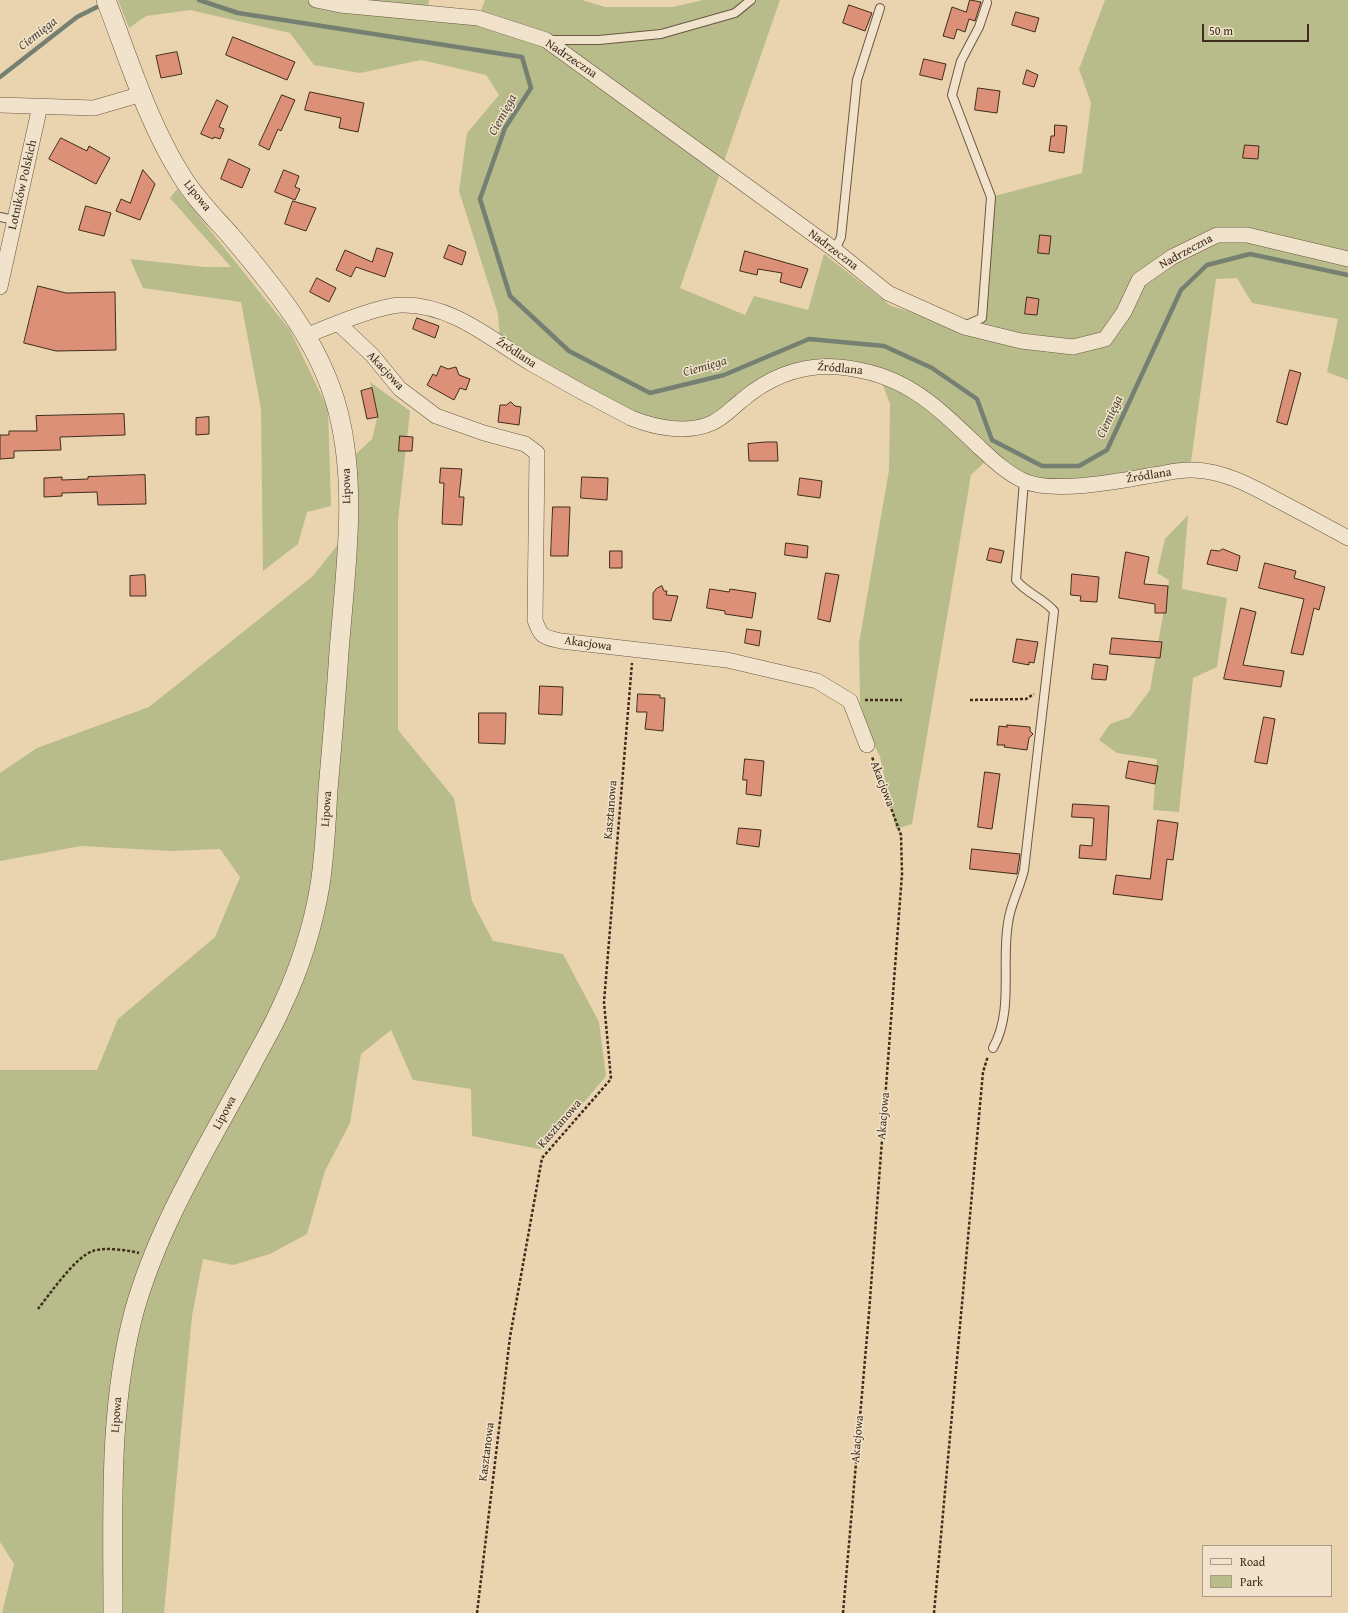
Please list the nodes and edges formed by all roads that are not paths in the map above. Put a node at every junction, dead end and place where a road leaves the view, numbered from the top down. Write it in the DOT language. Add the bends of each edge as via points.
graph roads {
  1 [pos="106,0"];
  2 [pos="316,0"];
  3 [pos="751,0"];
  4 [pos="342,2"];
  5 [pos="987,3"];
  6 [pos="880,8"];
  7 [pos="546,40"];
  8 [pos="142,94"];
  9 [pos="0,105"];
  10 [pos="40,106"];
  11 [pos="7,218"];
  12 [pos="835,250"];
  13 [pos="1348,259"];
  14 [pos="0,287"];
  15 [pos="339,324"];
  16 [pos="964,326"];
  17 [pos="306,336"];
  18 [pos="1024,481"];
  19 [pos="1348,538"];
  20 [pos="867,745"];
  21 [pos="993,1048"];
  22 [pos="114,1613"];
  1 -- 8 [label="street, Lipowa"];
  2 -- 4 [label="street, Nadrzeczna"];
  3 -- 7 [label="lane" via="735,13 661,34 599,40"];
  4 -- 7 [label="street, Nadrzeczna" via="478,18"];
  5 -- 16 [label="lane" via="979,27 961,61 952,95 991,197 982,318"];
  6 -- 12 [label="lane" via="857,80 841,237"];
  7 -- 12 [label="street, Nadrzeczna"];
  8 -- 10 [label="street" via="94,108"];
  8 -- 17 [label="street, Lipowa" via="181,176 272,287"];
  9 -- 10 [label="street"];
  10 -- 11 [label="street, Lotników Polskich"];
  11 -- 14 [label="street, Lotników Polskich"];
  12 -- 16 [label="street, Nadrzeczna" via="888,293"];
  13 -- 16 [label="street, Nadrzeczna" via="1247,235 1217,235 1172,257 1139,280 1124,312 1105,340 1073,347 1021,341"];
  15 -- 17 [label="street, Źródlana"];
  15 -- 18 [label="street, Źródlana" via="400,304 429,308 480,330 531,364 631,418 649,425 682,429 719,419 756,390 776,377 794,370 823,366 861,370 897,381 932,403 1009,473"];
  15 -- 20 [label="street, Akacjowa" via="372,355 400,389 436,416 525,444 537,453 534,620 539,633 561,641 740,663 817,681 850,701"];
  17 -- 22 [label="street, Lipowa" via="323,369 338,410 345,442 348,494 326,836 320,888 303,951 280,1011 171,1213 153,1256 130,1328 118,1398 114,1471"];
  18 -- 19 [label="street, Źródlana" via="1034,485 1067,486 1190,470 1218,473 1250,486"];
  18 -- 21 [label="lane" via="1016,580 1022,588 1054,611 1024,870 1007,924 1003,1025"];
}
